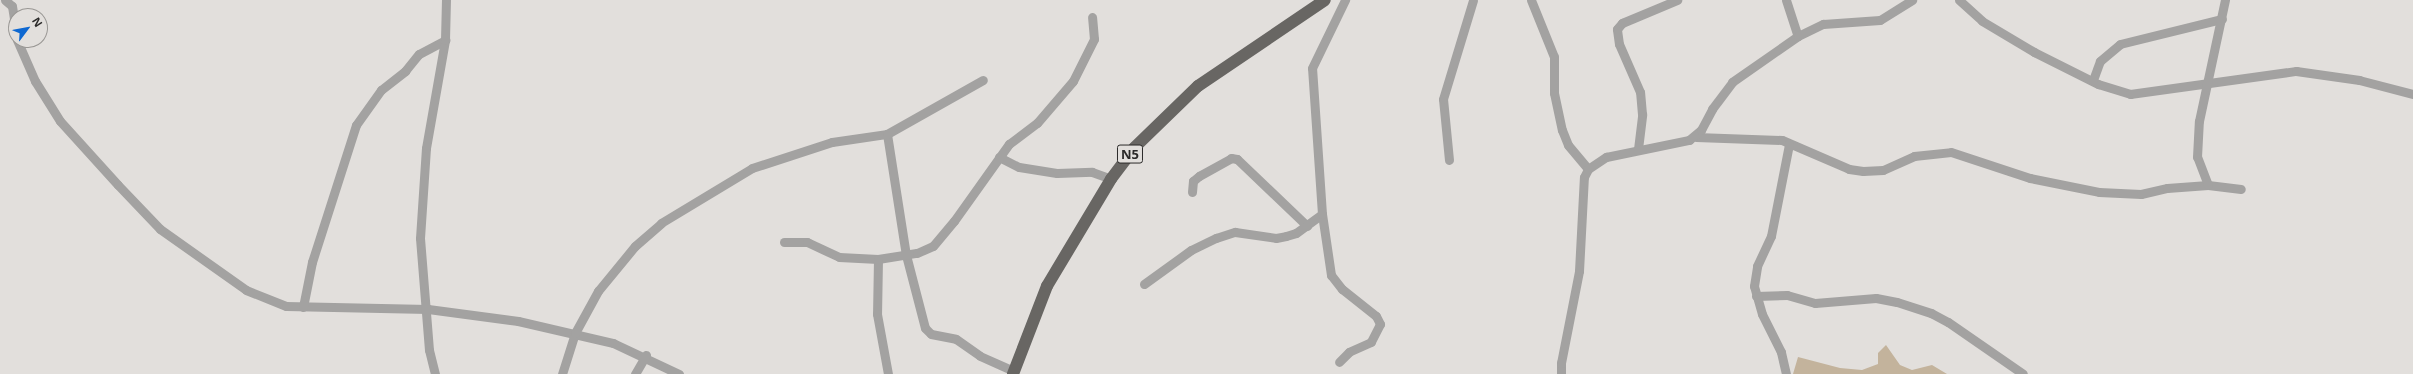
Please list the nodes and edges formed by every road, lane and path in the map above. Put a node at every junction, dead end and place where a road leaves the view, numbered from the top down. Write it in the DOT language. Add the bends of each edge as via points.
graph roads {
  1 [pos="5,0"];
  2 [pos="446,0"];
  3 [pos="1325,0"];
  4 [pos="1345,0"];
  5 [pos="1473,0"];
  6 [pos="1531,0"];
  7 [pos="1677,0"];
  8 [pos="1786,0"];
  9 [pos="1912,0"];
  10 [pos="1959,0"];
  11 [pos="2225,0"];
  12 [pos="12,8"];
  13 [pos="1092,17"];
  14 [pos="2222,19"];
  15 [pos="1798,36"];
  16 [pos="445,40"];
  17 [pos="21,48"];
  18 [pos="983,80"];
  19 [pos="2093,80"];
  20 [pos="2205,81"];
  21 [pos="2413,94"];
  22 [pos="887,134"];
  23 [pos="1696,136"];
  24 [pos="1789,144"];
  25 [pos="1638,149"];
  26 [pos="1000,157"];
  27 [pos="1448,160"];
  28 [pos="1588,169"];
  29 [pos="1111,179"];
  30 [pos="2208,185"];
  31 [pos="2241,189"];
  32 [pos="1192,192"];
  33 [pos="1322,214"];
  34 [pos="1307,226"];
  35 [pos="784,242"];
  36 [pos="906,255"];
  37 [pos="878,259"];
  38 [pos="1144,284"];
  39 [pos="1756,296"];
  40 [pos="303,307"];
  41 [pos="428,309"];
  42 [pos="575,333"];
  43 [pos="646,355"];
  44 [pos="1339,362"];
  45 [pos="1013,373"];
  46 [pos="435,374"];
  47 [pos="562,374"];
  48 [pos="635,374"];
  49 [pos="679,374"];
  50 [pos="888,374"];
  51 [pos="1561,374"];
  52 [pos="1786,374"];
  53 [pos="2023,374"];
  1 -- 12 [label="street"];
  2 -- 16 [label="street"];
  3 -- 29 [label="highway, N5" via="1198,86 1134,148"];
  4 -- 33 [label="street" via="1312,68"];
  5 -- 27 [label="street" via="1443,99"];
  6 -- 28 [label="street" via="1554,57 1554,93 1562,130 1568,145"];
  7 -- 25 [label="street" via="1622,23 1617,29 1619,44 1640,92 1642,114"];
  8 -- 15 [label="street"];
  9 -- 15 [label="street" via="1880,20 1823,24"];
  10 -- 19 [label="street" via="1982,21 2006,36"];
  11 -- 14 [label="street"];
  13 -- 26 [label="street" via="1094,39 1073,81 1037,122 1016,137"];
  14 -- 19 [label="street" via="2120,44 2100,61"];
  14 -- 20 [label="street"];
  15 -- 23 [label="street" via="1732,82"];
  16 -- 40 [label="street" via="419,54 405,71 381,90 356,125 312,262"];
  16 -- 41 [label="street" via="427,134 420,238"];
  17 -- 40 [label="street" via="35,81 60,121 148,217 189,252 246,290 276,303"];
  18 -- 22 [label="street"];
  19 -- 20 [label="street" via="2130,94"];
  20 -- 21 [label="street" via="2296,71 2359,80"];
  20 -- 30 [label="street" via="2197,157"];
  22 -- 36 [label="street"];
  22 -- 42 [label="street" via="832,142 752,168 667,219 635,246 613,270"];
  23 -- 24 [label="street" via="1770,138"];
  23 -- 25 [label="street" via="1682,142"];
  24 -- 30 [label="street" via="1849,169 1863,171 1883,170 1909,157 1951,152 2030,178 2099,192 2140,194 2167,188"];
  24 -- 39 [label="street" via="1771,236 1755,275"];
  25 -- 28 [label="street" via="1606,157"];
  26 -- 29 [label="street" via="1019,167 1057,173 1092,172"];
  26 -- 36 [label="street" via="940,239 925,250"];
  28 -- 51 [label="street" via="1584,177 1579,271 1561,362"];
  29 -- 45 [label="highway, N5" via="1047,286"];
  30 -- 31 [label="street"];
  32 -- 34 [label="street" via="1193,182 1199,176 1231,158 1237,159"];
  33 -- 34 [label="street"];
  33 -- 44 [label="street" via="1325,250 1334,281 1371,312 1380,324 1371,342 1350,352"];
  34 -- 38 [label="street" via="1296,233 1276,238 1235,232 1216,238 1191,250"];
  35 -- 37 [label="street" via="807,242 839,257"];
  36 -- 37 [label="street"];
  36 -- 45 [label="street" via="925,328 931,334 956,339 980,356"];
  37 -- 50 [label="street" via="877,314"];
  39 -- 52 [label="street" via="1781,352"];
  39 -- 53 [label="street" via="1787,295 1815,303 1876,298 1897,302 1931,313 1948,322"];
  40 -- 41 [label="street" via="336,305"];
  41 -- 42 [label="street" via="518,321"];
  41 -- 46 [label="street" via="429,350"];
  42 -- 43 [label="street" via="614,342"];
  42 -- 47 [label="street"];
  43 -- 48 [label="street"];
  43 -- 49 [label="street"];
}
